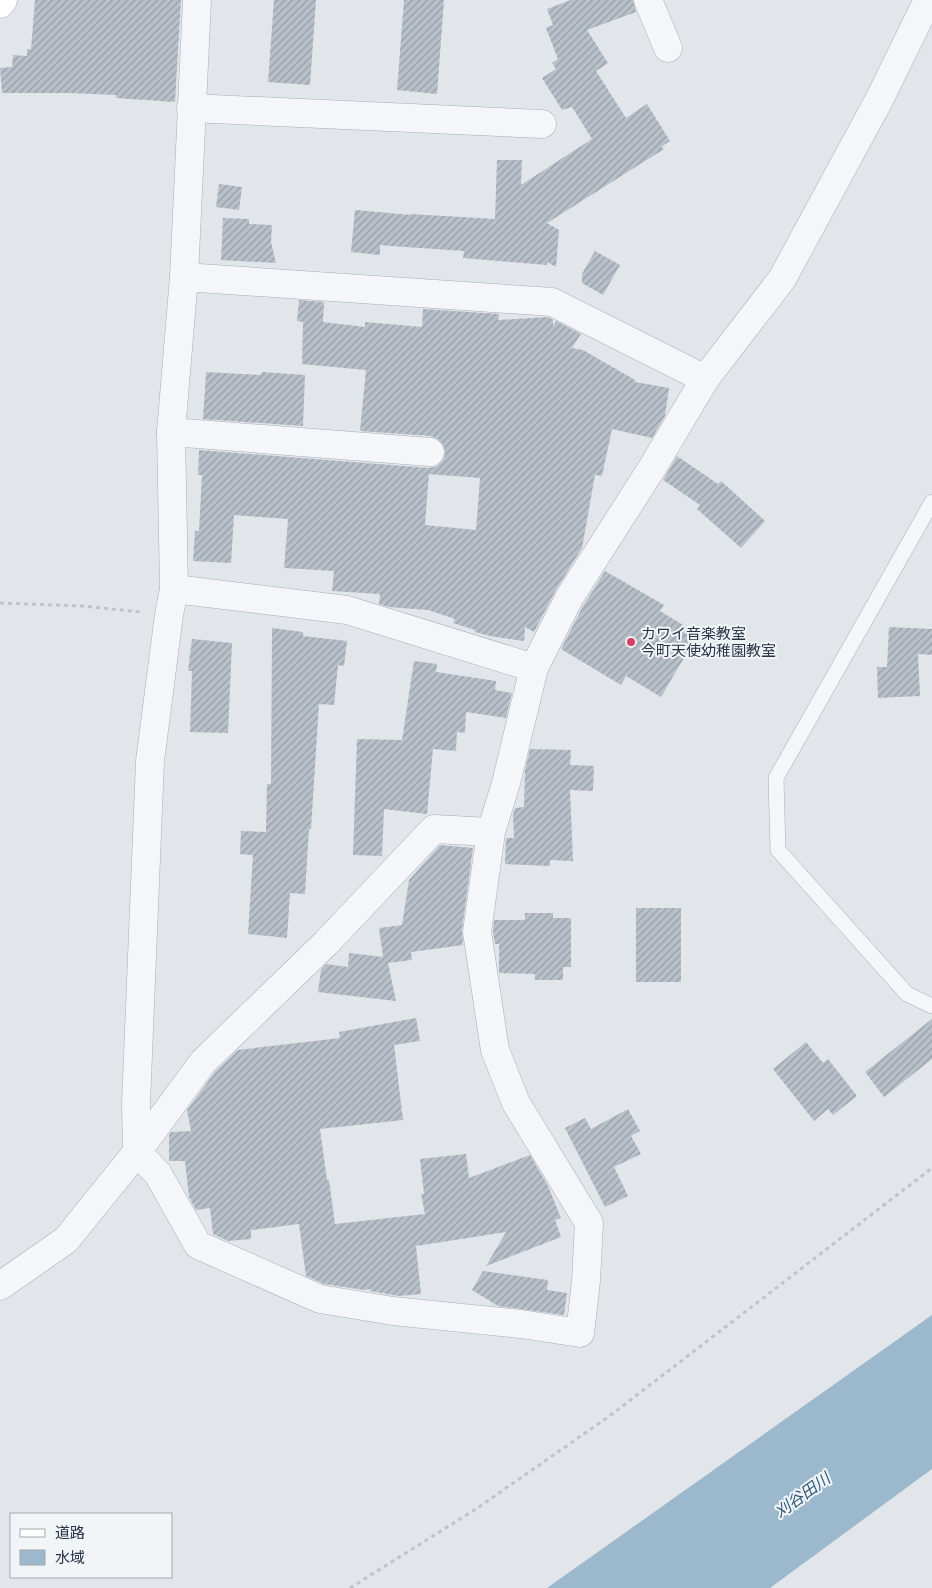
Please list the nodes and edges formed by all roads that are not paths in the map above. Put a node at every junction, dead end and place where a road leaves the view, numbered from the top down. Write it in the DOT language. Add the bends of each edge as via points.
graph roads {
  1 [pos="3,0"];
  2 [pos="197,0"];
  3 [pos="648,0"];
  4 [pos="928,0"];
  5 [pos="0,4"];
  6 [pos="668,48"];
  7 [pos="191,108"];
  8 [pos="542,124"];
  9 [pos="184,277"];
  10 [pos="704,379"];
  11 [pos="171,432"];
  12 [pos="430,452"];
  13 [pos="932,502"];
  14 [pos="171,602"];
  15 [pos="534,668"];
  16 [pos="491,832"];
  17 [pos="932,1006"];
  18 [pos="137,1152"];
  19 [pos="0,1286"];
  1 -- 5 [label="main road"];
  2 -- 7 [label="street"];
  3 -- 6 [label="street"];
  4 -- 10 [label="street" via="880,100 782,279"];
  7 -- 8 [label="street"];
  7 -- 9 [label="street"];
  9 -- 10 [label="street" via="552,302"];
  9 -- 11 [label="street"];
  10 -- 15 [label="street" via="570,598"];
  11 -- 12 [label="street"];
  11 -- 14 [label="street"];
  13 -- 17 [label="lane" via="776,778 778,850 907,994"];
  14 -- 15 [label="street" via="348,610"];
  14 -- 18 [label="street" via="150,761 136,1104"];
  15 -- 16 [label="street"];
  16 -- 18 [label="street" via="434,829 326,943 203,1062"];
  16 -- 18 [label="street" via="477,932 495,1050 516,1103 589,1223 580,1333 393,1311 320,1298 198,1245 158,1174"];
  18 -- 19 [label="street" via="66,1240"];
}
